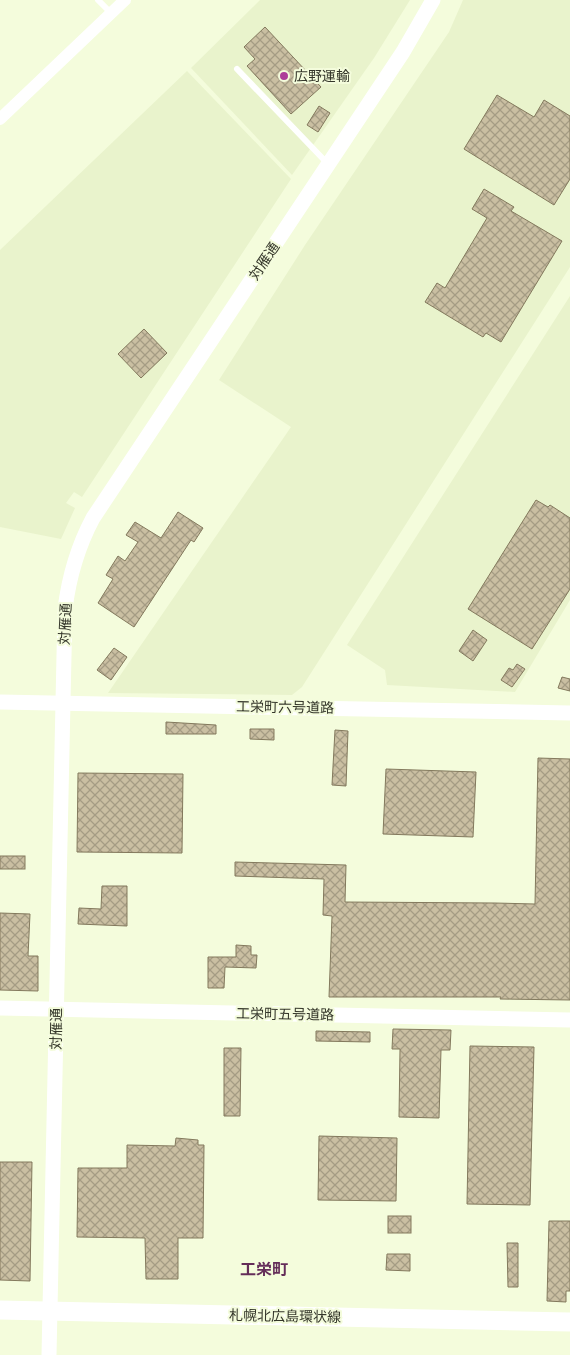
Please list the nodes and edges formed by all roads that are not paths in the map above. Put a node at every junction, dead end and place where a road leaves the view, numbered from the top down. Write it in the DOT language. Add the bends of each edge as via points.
graph roads {
  1 [pos="98,0"];
  2 [pos="125,0"];
  3 [pos="433,0"];
  4 [pos="112,13"];
  5 [pos="236,69"];
  6 [pos="0,119"];
  7 [pos="328,164"];
  8 [pos="0,702"];
  9 [pos="63,703"];
  10 [pos="570,713"];
  11 [pos="0,1008"];
  12 [pos="56,1009"];
  13 [pos="570,1020"];
  14 [pos="0,1310"];
  15 [pos="50,1311"];
  16 [pos="570,1322"];
  17 [pos="49,1355"];
  1 -- 4 [label="lane"];
  2 -- 4 [label="street"];
  3 -- 7 [label="street, 対雁通" via="403,52"];
  4 -- 6 [label="street"];
  5 -- 7 [label="lane"];
  7 -- 9 [label="street, 対雁通" via="84,534 67,589"];
  8 -- 9 [label="street, 工栄町六号道路"];
  9 -- 10 [label="street, 工栄町六号道路"];
  9 -- 12 [label="street, 対雁通"];
  11 -- 12 [label="street, 工栄町五号道路"];
  12 -- 13 [label="street, 工栄町五号道路"];
  12 -- 15 [label="street, 対雁通"];
  14 -- 15 [label="main road, 札幌北広島環状線"];
  15 -- 16 [label="main road, 札幌北広島環状線"];
  15 -- 17 [label="street, 対雁通"];
}
